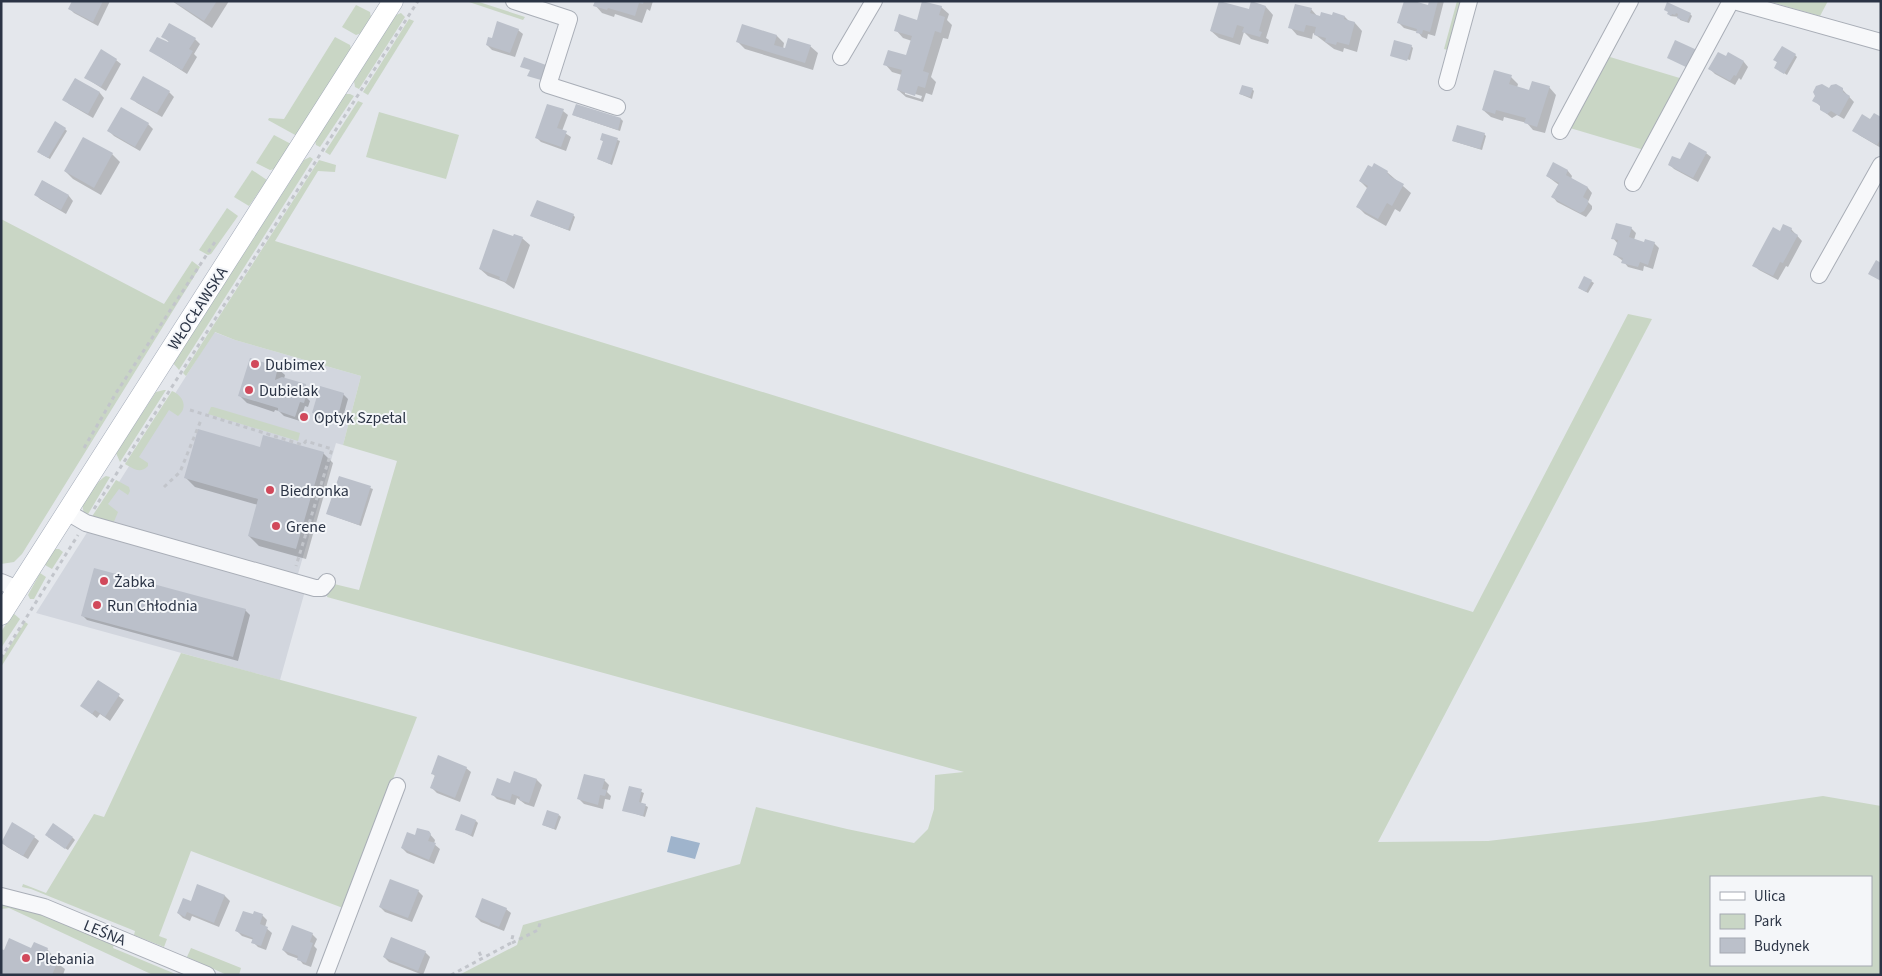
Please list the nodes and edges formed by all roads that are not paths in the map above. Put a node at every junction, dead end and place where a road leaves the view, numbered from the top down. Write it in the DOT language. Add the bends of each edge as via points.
graph roads {
  1 [pos="393,1"];
  2 [pos="514,1"];
  3 [pos="874,1"];
  4 [pos="1469,1"];
  5 [pos="1630,1"];
  6 [pos="1733,1"];
  7 [pos="1881,42"];
  8 [pos="841,57"];
  9 [pos="1447,82"];
  10 [pos="617,107"];
  11 [pos="1560,131"];
  12 [pos="1881,165"];
  13 [pos="1632,183"];
  14 [pos="1820,275"];
  15 [pos="67,512"];
  16 [pos="327,582"];
  17 [pos="9,586"];
  18 [pos="1,615"];
  19 [pos="397,786"];
  20 [pos="1,896"];
  21 [pos="207,975"];
  22 [pos="325,975"];
  1 -- 15 [label="main road, WŁOCŁAWSKA"];
  2 -- 10 [label="street" via="569,19 548,85"];
  3 -- 8 [label="street"];
  4 -- 9 [label="street"];
  5 -- 11 [label="street"];
  6 -- 7 [label="street"];
  6 -- 13 [label="street"];
  12 -- 14 [label="street"];
  15 -- 16 [label="street" via="86,523 315,588 322,588"];
  15 -- 17 [label="main road, WŁOCŁAWSKA"];
  17 -- 18 [label="main road, WŁOCŁAWSKA"];
  19 -- 22 [label="street"];
  20 -- 21 [label="street, LEŚNA" via="44,907"];
}
